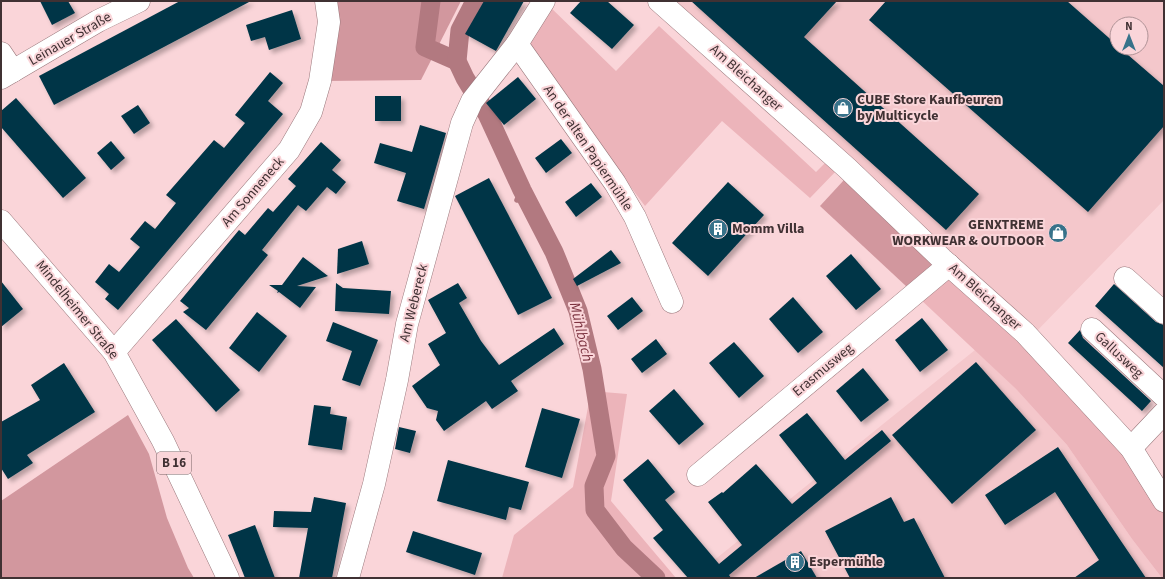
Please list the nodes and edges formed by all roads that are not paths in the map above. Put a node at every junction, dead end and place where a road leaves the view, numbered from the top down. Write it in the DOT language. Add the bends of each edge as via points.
graph roads {
  1 [pos="139,1"];
  2 [pos="326,1"];
  3 [pos="544,1"];
  4 [pos="659,1"];
  5 [pos="517,44"];
  6 [pos="1,53"];
  7 [pos="7,74"];
  8 [pos="1,221"];
  9 [pos="949,265"];
  10 [pos="1125,278"];
  11 [pos="672,302"];
  12 [pos="1164,313"];
  13 [pos="1092,329"];
  14 [pos="114,352"];
  15 [pos="1164,396"];
  16 [pos="1164,413"];
  17 [pos="1131,448"];
  18 [pos="698,475"];
  19 [pos="1164,501"];
  20 [pos="228,578"];
  21 [pos="348,578"];
  1 -- 7 [label="street, Leinauer Straße"];
  2 -- 14 [label="street, Am Sonneneck" via="329,22 320,81 311,112 289,150"];
  3 -- 5 [label="street"];
  4 -- 9 [label="street, Am Bleichanger" via="847,168"];
  5 -- 11 [label="street, An der alten Papiermühle" via="615,183 634,217"];
  5 -- 21 [label="street, Am Webereck" via="472,102 462,123 407,324 374,484"];
  6 -- 7 [label="street"];
  8 -- 14 [label="street, Mindelheimer Straße / B 16"];
  9 -- 17 [label="street, Am Bleichanger" via="1025,333"];
  9 -- 18 [label="street, Erasmusweg"];
  10 -- 12 [label="street"];
  13 -- 15 [label="street, Gallusweg"];
  14 -- 20 [label="street, Mindelheimer Straße / B 16" via="163,441"];
  16 -- 17 [label="street"];
  17 -- 19 [label="street, Am Bleichanger"];
}
